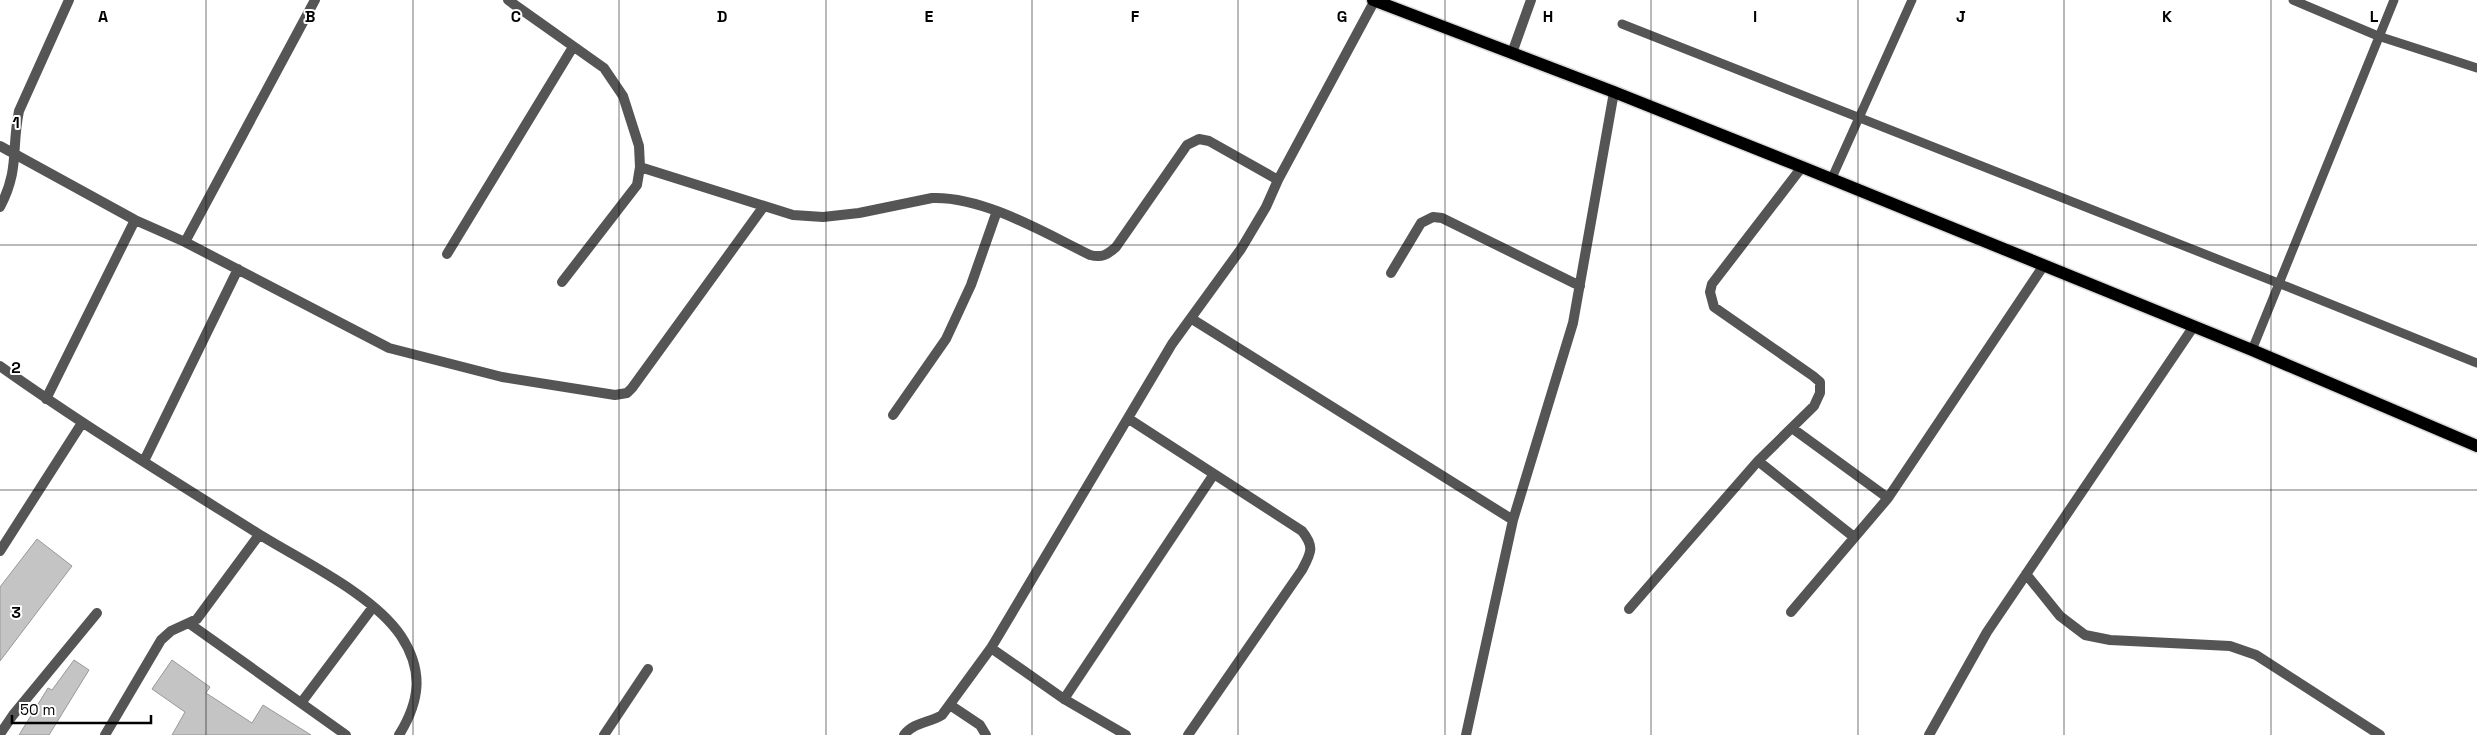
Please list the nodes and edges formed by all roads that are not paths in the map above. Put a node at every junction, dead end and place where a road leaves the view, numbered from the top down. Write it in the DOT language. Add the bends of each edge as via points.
graph roads {
  1 [pos="69,0"];
  2 [pos="316,0"];
  3 [pos="508,0"];
  4 [pos="1374,0"];
  5 [pos="1531,0"];
  6 [pos="1912,0"];
  7 [pos="2293,0"];
  8 [pos="2394,0"];
  9 [pos="1622,24"];
  10 [pos="2378,36"];
  11 [pos="574,47"];
  12 [pos="1512,53"];
  13 [pos="2477,68"];
  14 [pos="1614,92"];
  15 [pos="1859,118"];
  16 [pos="0,146"];
  17 [pos="16,154"];
  18 [pos="640,167"];
  19 [pos="1802,167"];
  20 [pos="1278,180"];
  21 [pos="1832,180"];
  22 [pos="764,206"];
  23 [pos="0,207"];
  24 [pos="997,211"];
  25 [pos="135,220"];
  26 [pos="185,242"];
  27 [pos="447,254"];
  28 [pos="2044,265"];
  29 [pos="238,269"];
  30 [pos="1391,273"];
  31 [pos="562,282"];
  32 [pos="2278,283"];
  33 [pos="1580,286"];
  34 [pos="1192,319"];
  35 [pos="2194,326"];
  36 [pos="2252,350"];
  37 [pos="2477,363"];
  38 [pos="0,366"];
  39 [pos="46,399"];
  40 [pos="893,415"];
  41 [pos="1129,419"];
  42 [pos="82,423"];
  43 [pos="1792,428"];
  44 [pos="2477,446"];
  45 [pos="144,461"];
  46 [pos="1758,461"];
  47 [pos="1214,474"];
  48 [pos="1888,498"];
  49 [pos="1513,520"];
  50 [pos="259,535"];
  51 [pos="1854,537"];
  52 [pos="0,550"];
  53 [pos="2026,574"];
  54 [pos="372,608"];
  55 [pos="1629,609"];
  56 [pos="1791,612"];
  57 [pos="97,613"];
  58 [pos="190,624"];
  59 [pos="991,648"];
  60 [pos="648,669"];
  61 [pos="1064,699"];
  62 [pos="301,703"];
  63 [pos="950,705"];
  64 [pos="0,734"];
  65 [pos="106,735"];
  66 [pos="346,735"];
  67 [pos="399,735"];
  68 [pos="604,735"];
  69 [pos="904,735"];
  70 [pos="986,735"];
  71 [pos="1126,735"];
  72 [pos="1188,735"];
  73 [pos="1466,735"];
  74 [pos="1929,735"];
  75 [pos="2380,735"];
  1 -- 17 [label="street" via="18,112"];
  2 -- 26 [label="street"];
  3 -- 11 [label="street"];
  4 -- 12 [label="main road"];
  4 -- 20 [label="street"];
  5 -- 12 [label="street"];
  6 -- 15 [label="lane"];
  7 -- 10 [label="lane"];
  8 -- 10 [label="lane"];
  9 -- 15 [label="lane"];
  10 -- 13 [label="lane"];
  10 -- 32 [label="lane"];
  11 -- 18 [label="street" via="604,68 622,96 639,146"];
  11 -- 27 [label="street"];
  12 -- 14 [label="main road"];
  14 -- 19 [label="main road"];
  14 -- 33 [label="street"];
  15 -- 21 [label="lane"];
  15 -- 32 [label="lane"];
  16 -- 17 [label="street"];
  17 -- 23 [label="street" via="12,180"];
  17 -- 25 [label="street"];
  18 -- 22 [label="street"];
  18 -- 31 [label="street" via="637,185"];
  19 -- 21 [label="main road"];
  19 -- 43 [label="street" via="1712,284 1710,292 1714,307 1820,382 1820,393 1814,406"];
  20 -- 24 [label="street" via="1209,141 1192,141 1116,247 1108,255 1099,257"];
  20 -- 34 [label="street" via="1241,250"];
  21 -- 28 [label="main road"];
  22 -- 24 [label="street" via="793,215 823,216 859,213 944,197"];
  22 -- 29 [label="street" via="632,388 622,395 502,377 389,348"];
  24 -- 40 [label="street" via="971,285 946,339"];
  25 -- 26 [label="street"];
  25 -- 39 [label="street"];
  26 -- 29 [label="street"];
  28 -- 35 [label="main road"];
  28 -- 48 [label="street"];
  29 -- 45 [label="street"];
  30 -- 33 [label="street" via="1421,223 1433,217 1442,218"];
  32 -- 36 [label="lane"];
  32 -- 37 [label="lane"];
  33 -- 49 [label="street" via="1573,323"];
  34 -- 41 [label="street" via="1172,344"];
  34 -- 49 [label="street"];
  35 -- 36 [label="main road"];
  35 -- 53 [label="street"];
  36 -- 44 [label="main road"];
  38 -- 39 [label="street"];
  39 -- 42 [label="street"];
  41 -- 47 [label="street"];
  41 -- 59 [label="street"];
  42 -- 45 [label="street"];
  42 -- 52 [label="street"];
  43 -- 46 [label="street"];
  43 -- 48 [label="street"];
  45 -- 50 [label="street"];
  46 -- 51 [label="street"];
  46 -- 55 [label="street"];
  47 -- 61 [label="street"];
  47 -- 72 [label="street" via="1302,531 1310,541 1310,555"];
  48 -- 51 [label="street"];
  49 -- 73 [label="street"];
  50 -- 54 [label="street" via="337,580"];
  50 -- 58 [label="street" via="203,613"];
  51 -- 56 [label="street"];
  53 -- 74 [label="street" via="1987,632"];
  53 -- 75 [label="street" via="2060,616 2085,635 2110,640 2230,646 2256,655"];
  54 -- 62 [label="street"];
  54 -- 67 [label="street" via="386,618 400,635 416,675 414,708"];
  57 -- 64 [label="street"];
  58 -- 62 [label="street"];
  58 -- 65 [label="street" via="171,631 161,640"];
  59 -- 61 [label="street"];
  59 -- 63 [label="street"];
  60 -- 68 [label="street"];
  61 -- 71 [label="street"];
  62 -- 66 [label="street"];
  63 -- 69 [label="street" via="942,715 914,725"];
  63 -- 70 [label="street" via="980,725"];
}
